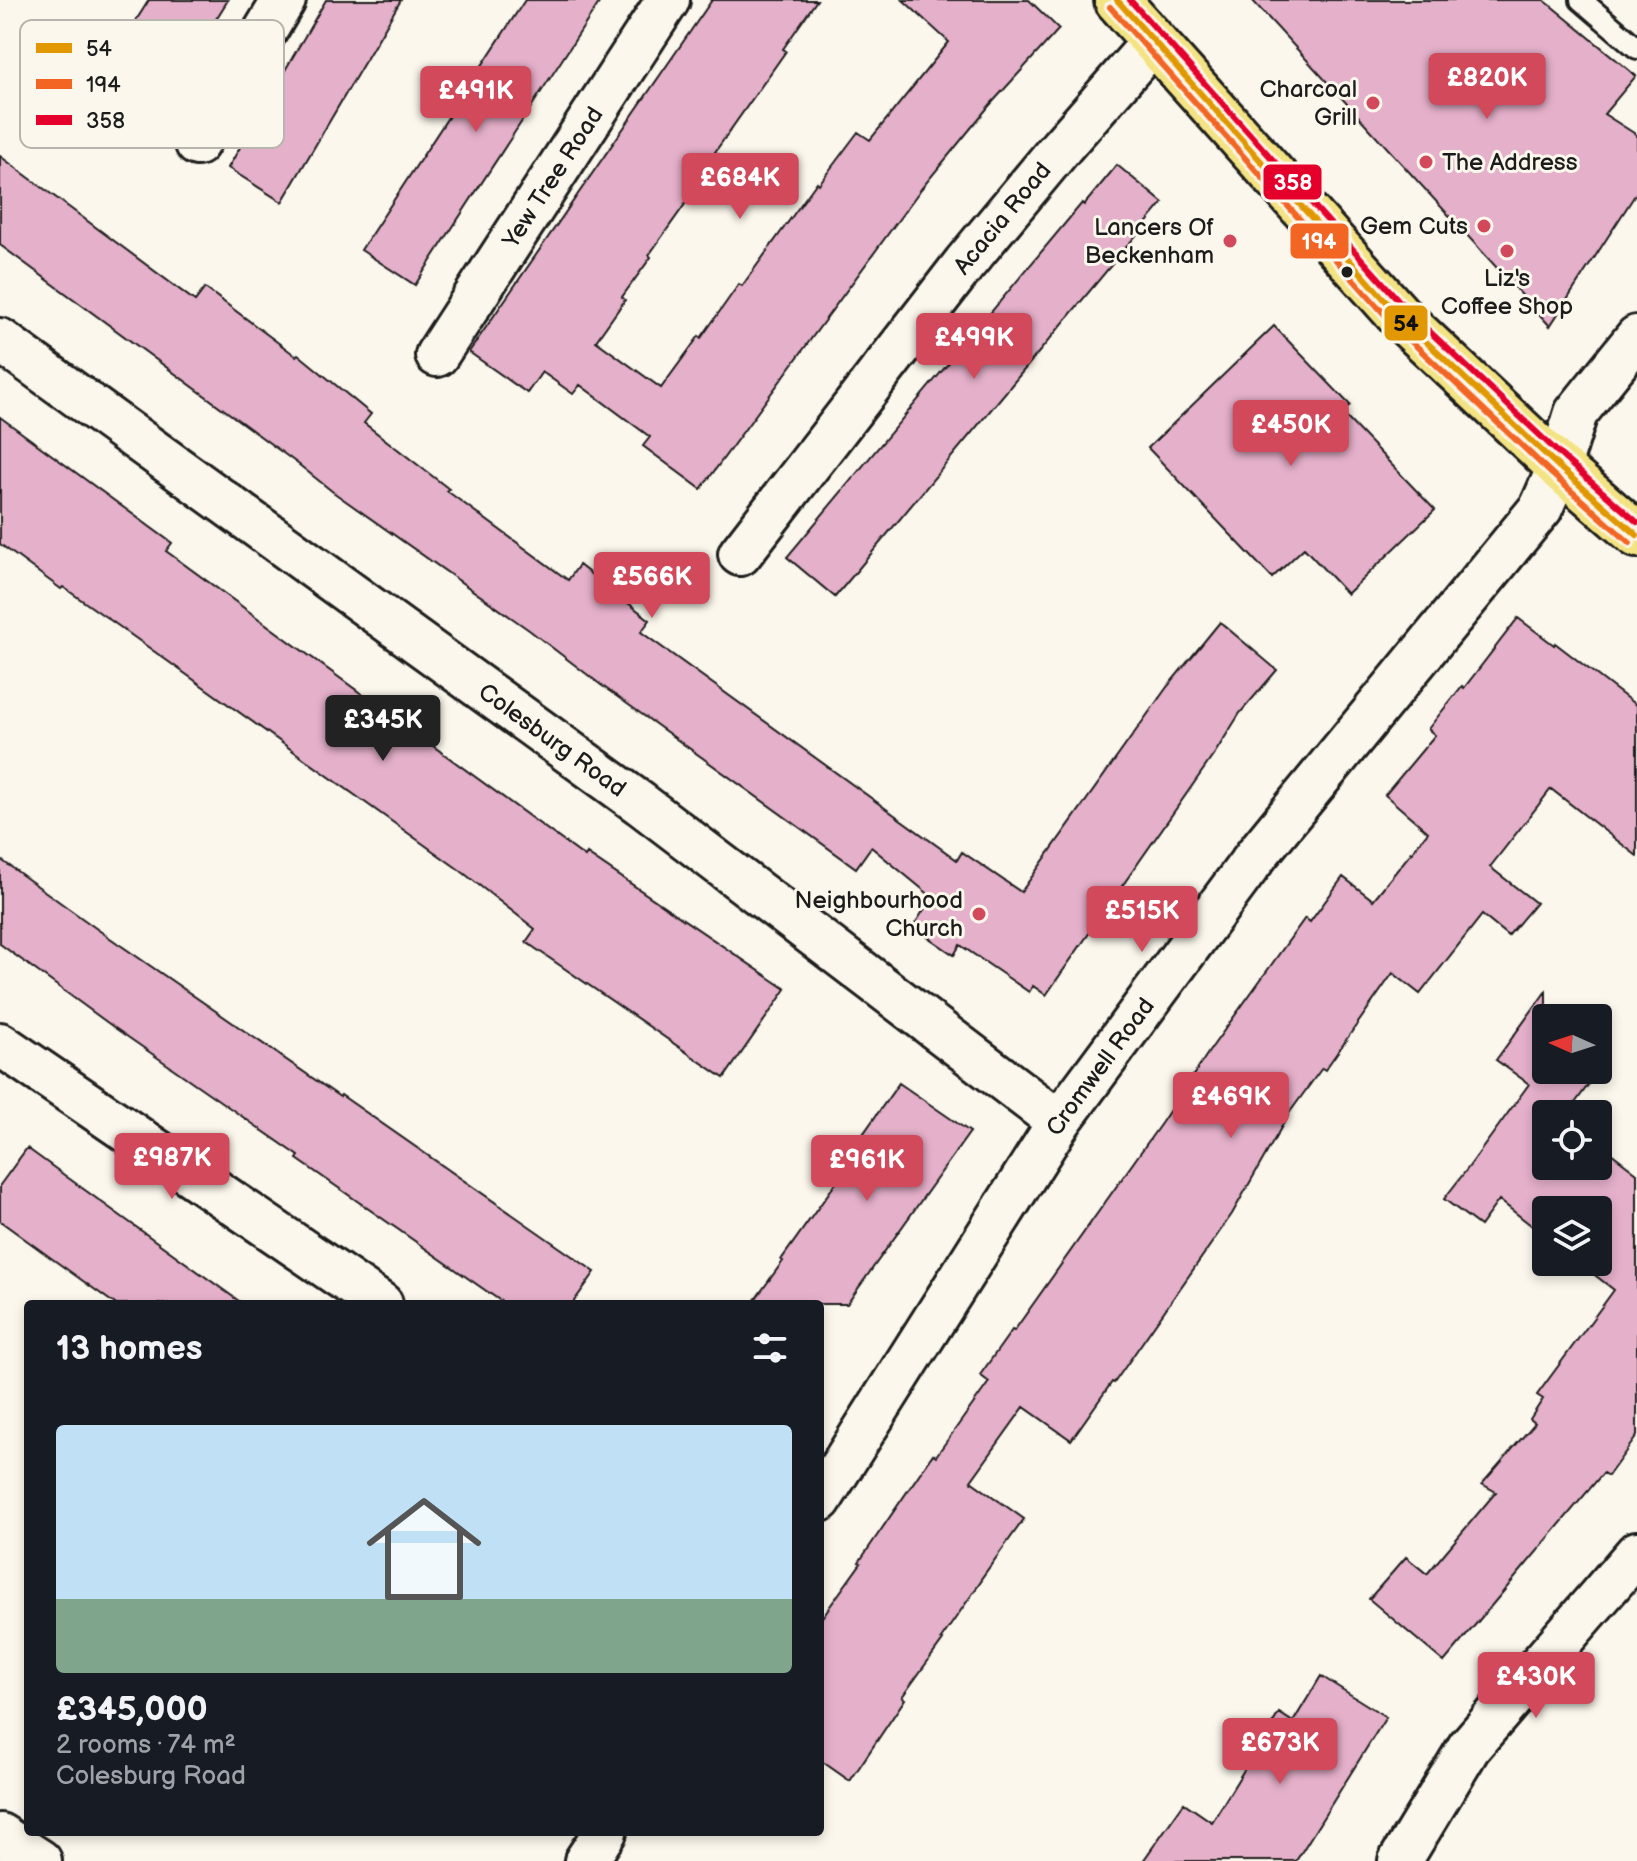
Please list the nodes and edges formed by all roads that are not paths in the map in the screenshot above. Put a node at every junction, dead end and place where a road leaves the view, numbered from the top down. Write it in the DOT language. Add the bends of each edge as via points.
graph roads {
  1 [pos="284,0"];
  2 [pos="668,0"];
  3 [pos="1117,0"];
  4 [pos="1581,0"];
  5 [pos="272,20"];
  6 [pos="1154,41"];
  7 [pos="1637,48"];
  8 [pos="1637,337"];
  9 [pos="0,340"];
  10 [pos="437,355"];
  11 [pos="1559,467"];
  12 [pos="1637,535"];
  13 [pos="740,554"];
  14 [pos="0,1044"];
  15 [pos="1059,1122"];
  16 [pos="375,1300"];
  17 [pos="824,1494"];
  18 [pos="1637,1553"];
  19 [pos="0,1835"];
  20 [pos="602,1836"];
  21 [pos="40,1861"];
  22 [pos="586,1861"];
  23 [pos="1400,1861"];
  1 -- 5 [label="street"];
  2 -- 10 [label="street, Yew Tree Road"];
  3 -- 6 [label="main road"];
  4 -- 7 [label="lane"];
  6 -- 11 [label="main road" via="1403,320"];
  6 -- 13 [label="street, Acacia Road" via="965,263"];
  8 -- 11 [label="street, Cromwell Road" via="1576,413"];
  9 -- 15 [label="street, Colesburg Road" via="641,804"];
  11 -- 12 [label="main road"];
  11 -- 15 [label="street, Cromwell Road" via="1541,508 1258,853"];
  14 -- 16 [label="street"];
  15 -- 17 [label="street, Cromwell Road"];
  18 -- 23 [label="street" via="1469,1747"];
  19 -- 21 [label="street"];
  20 -- 22 [label="street"];
}
